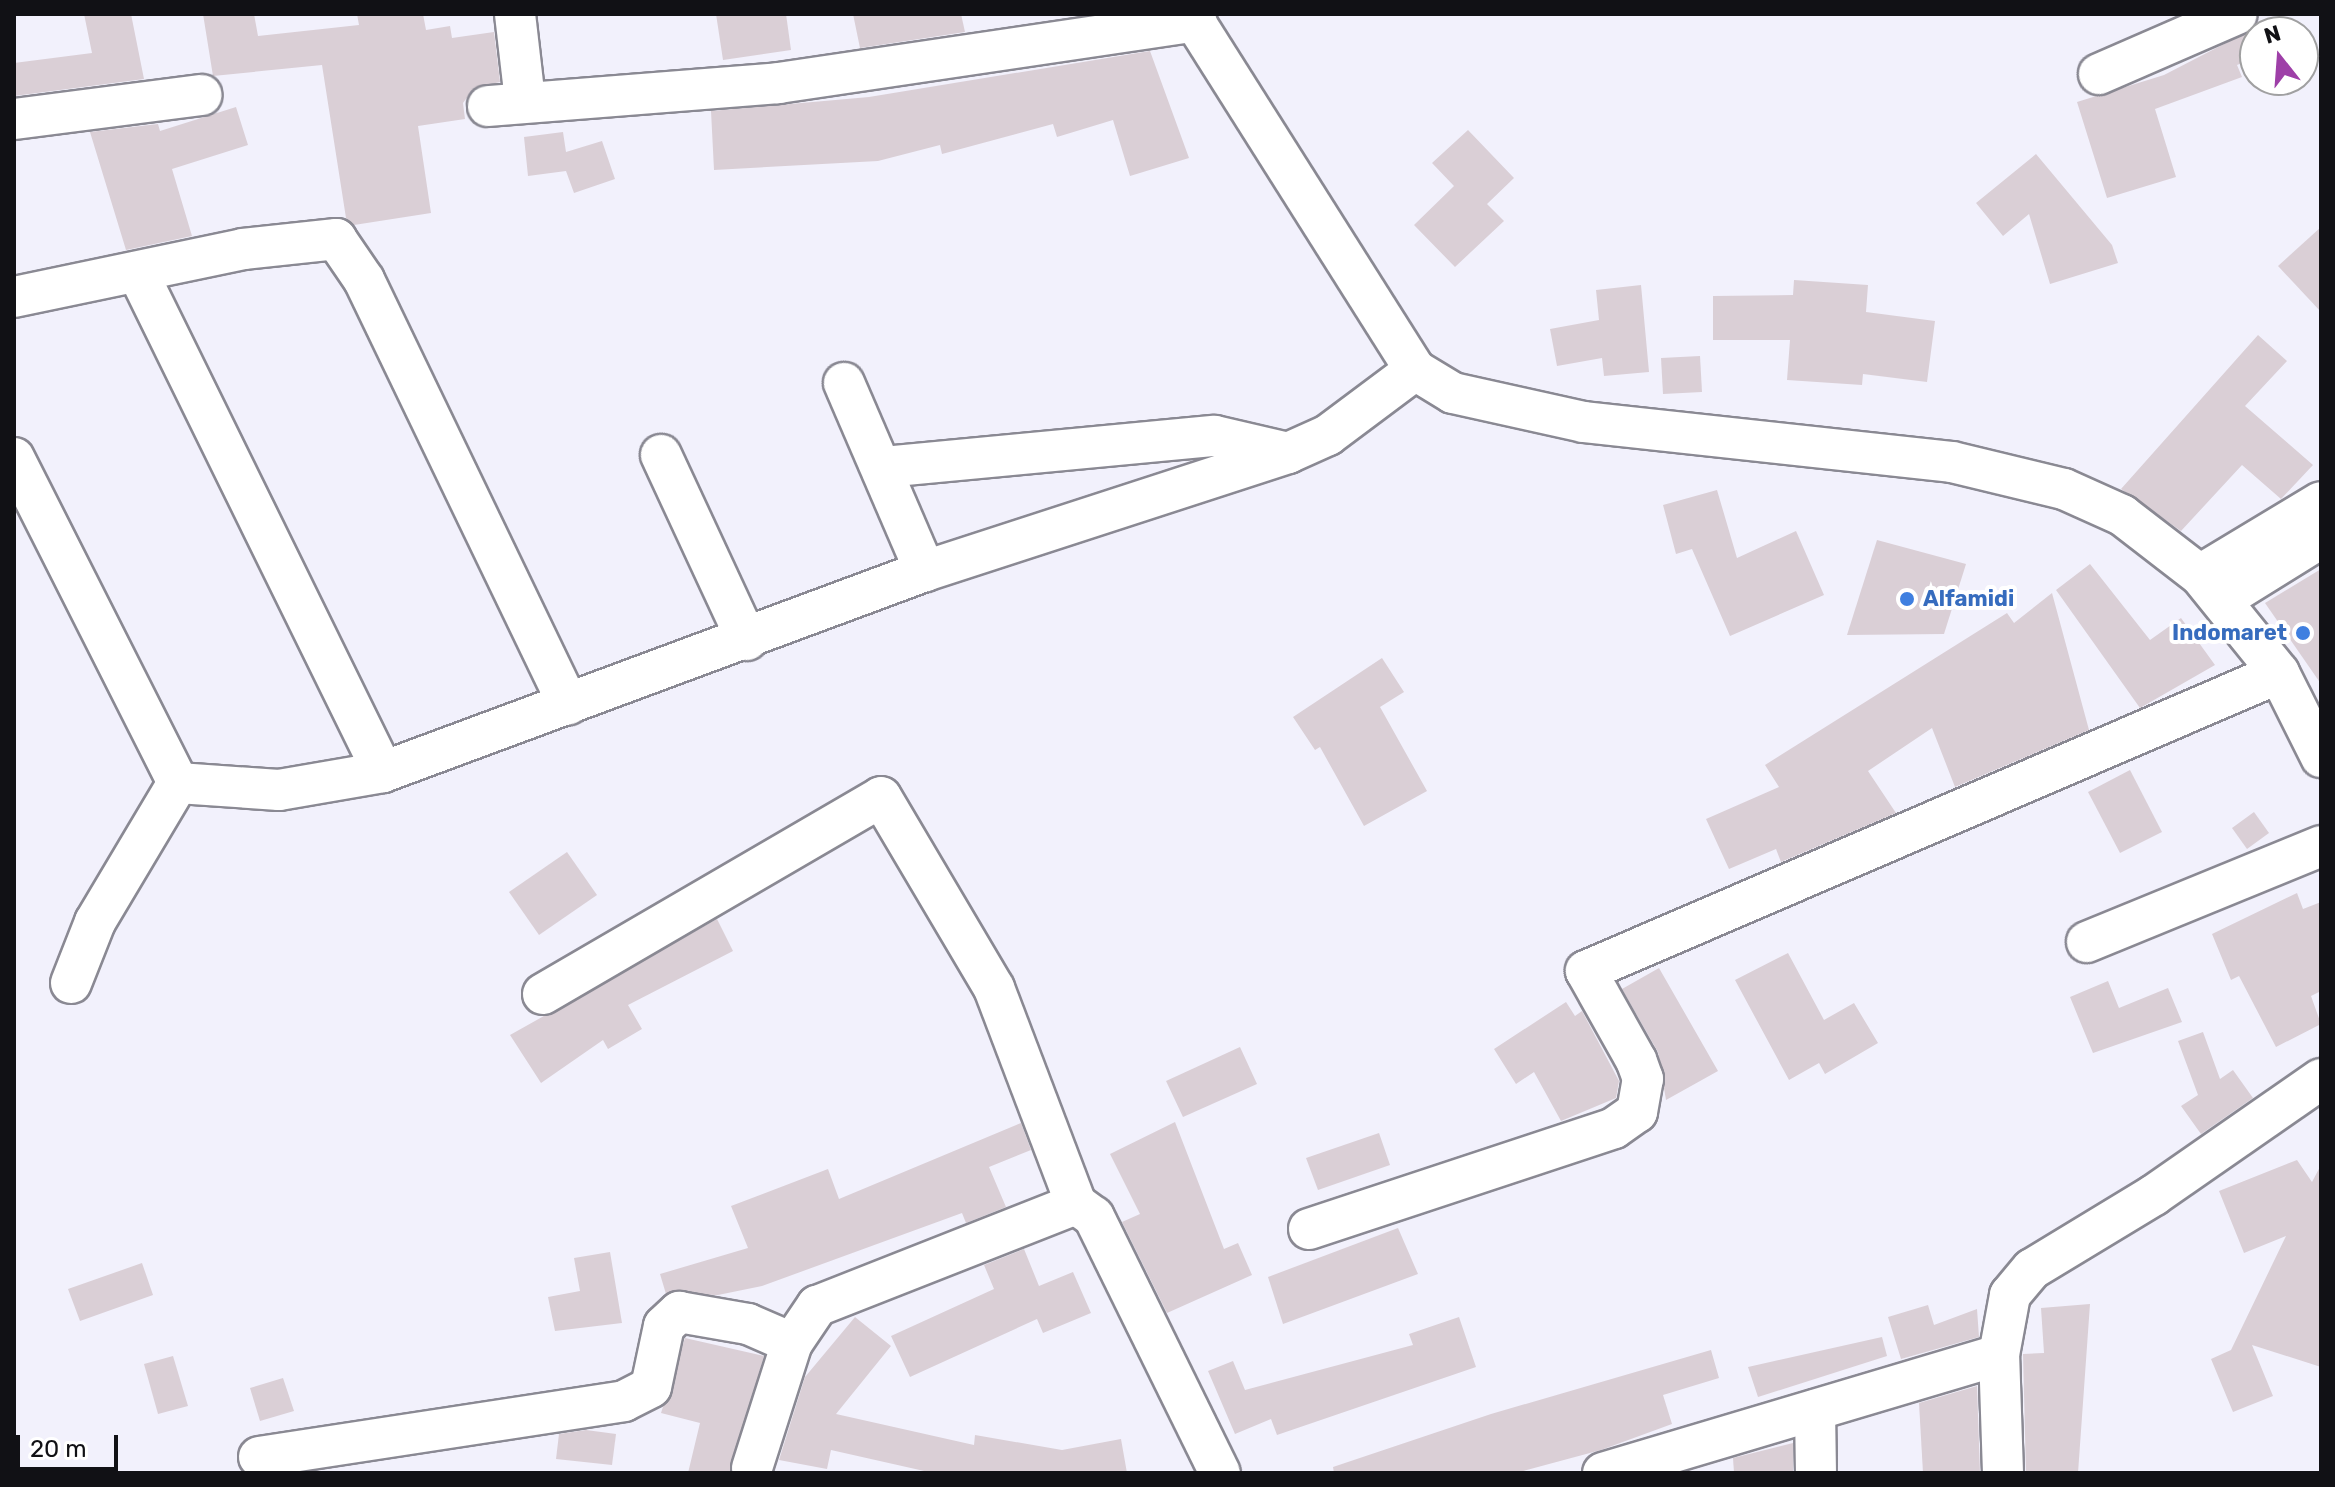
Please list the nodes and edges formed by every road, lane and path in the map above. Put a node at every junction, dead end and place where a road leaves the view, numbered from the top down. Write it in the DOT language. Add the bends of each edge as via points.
graph roads {
  1 [pos="515,14"];
  2 [pos="2237,14"];
  3 [pos="1193,18"];
  4 [pos="2099,74"];
  5 [pos="201,95"];
  6 [pos="14,119"];
  7 [pos="138,273"];
  8 [pos="14,297"];
  9 [pos="1415,370"];
  10 [pos="844,383"];
  11 [pos="1288,453"];
  12 [pos="661,455"];
  13 [pos="14,458"];
  14 [pos="884,467"];
  15 [pos="2321,502"];
  16 [pos="2321,538"];
  17 [pos="925,571"];
  18 [pos="2211,588"];
  19 [pos="747,640"];
  20 [pos="2279,673"];
  21 [pos="568,704"];
  22 [pos="2321,757"];
  23 [pos="383,772"];
  24 [pos="178,783"];
  25 [pos="2321,846"];
  26 [pos="2087,942"];
  27 [pos="71,983"];
  28 [pos="543,994"];
  29 [pos="2321,1079"];
  30 [pos="1076,1204"];
  31 [pos="1309,1229"];
  32 [pos="792,1343"];
  33 [pos="1999,1355"];
  34 [pos="1815,1410"];
  35 [pos="259,1457"];
  36 [pos="1624,1470"];
  37 [pos="758,1471"];
  38 [pos="1219,1473"];
  39 [pos="1816,1473"];
  40 [pos="2003,1473"];
  1 -- 3 [label="street" via="506,103 778,83"];
  2 -- 4 [label="street"];
  3 -- 9 [label="street"];
  5 -- 6 [label="street"];
  7 -- 8 [label="street"];
  7 -- 21 [label="street" via="308,238 336,239 345,247"];
  7 -- 23 [label="street"];
  9 -- 11 [label="street" via="1328,435"];
  9 -- 18 [label="street" via="1453,393 1584,422 1952,462 2064,489 2122,515"];
  10 -- 14 [label="street"];
  11 -- 14 [label="street" via="1215,436"];
  11 -- 17 [label="street"];
  12 -- 19 [label="street"];
  13 -- 24 [label="street"];
  14 -- 17 [label="street"];
  15 -- 18 [label="street"];
  16 -- 18 [label="street"];
  17 -- 19 [label="street"];
  18 -- 20 [label="street"];
  19 -- 21 [label="street"];
  20 -- 22 [label="street"];
  20 -- 31 [label="street" via="1586,971 1643,1079 1637,1112 1614,1128"];
  21 -- 23 [label="street"];
  23 -- 24 [label="street" via="279,790"];
  24 -- 27 [label="street" via="95,922"];
  25 -- 26 [label="street"];
  28 -- 30 [label="street" via="881,797 994,988"];
  29 -- 33 [label="street" via="2154,1195 2032,1269 2010,1295"];
  30 -- 32 [label="street" via="817,1306"];
  30 -- 38 [label="street" via="1094,1217"];
  32 -- 35 [label="street" via="748,1324 679,1312 664,1326 651,1387 624,1401"];
  32 -- 37 [label="street"];
  33 -- 34 [label="street"];
  33 -- 40 [label="street"];
  34 -- 36 [label="street"];
  34 -- 39 [label="street"];
}
